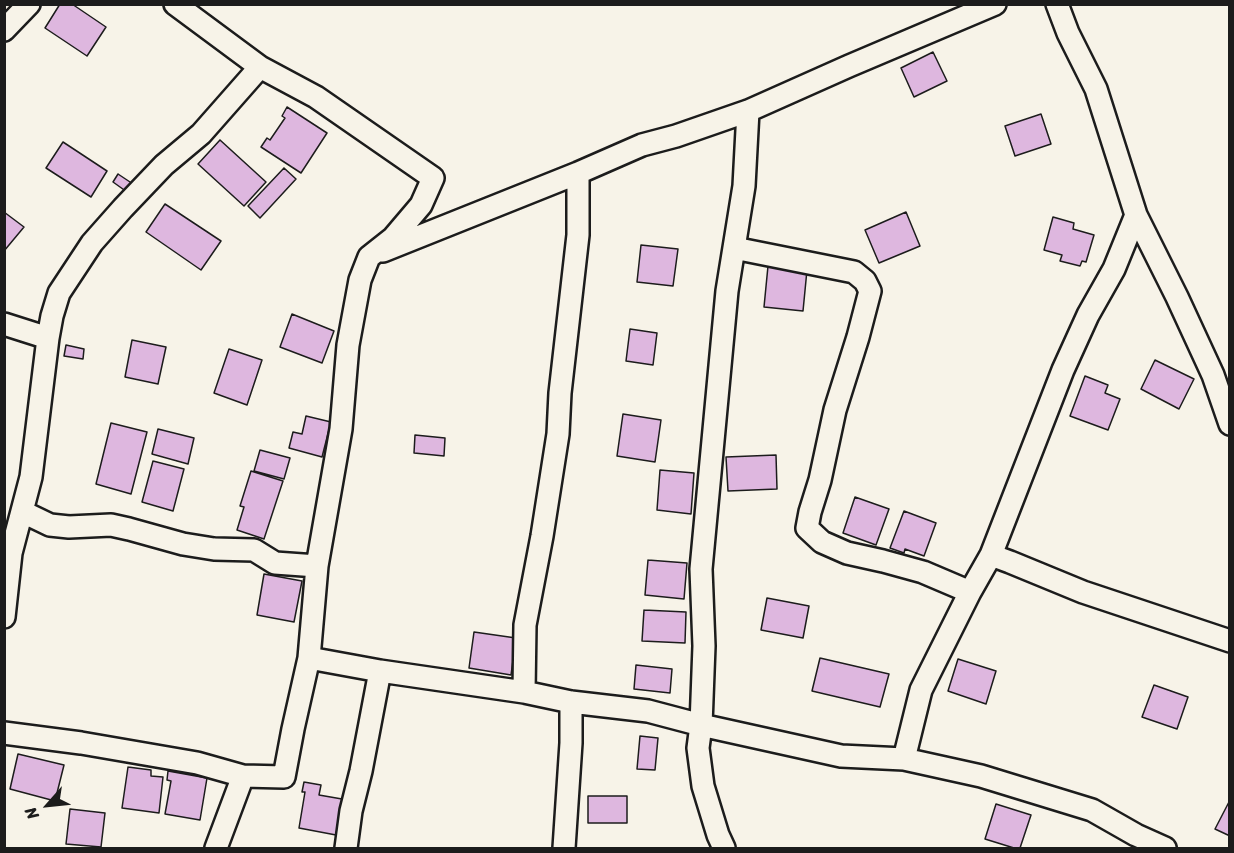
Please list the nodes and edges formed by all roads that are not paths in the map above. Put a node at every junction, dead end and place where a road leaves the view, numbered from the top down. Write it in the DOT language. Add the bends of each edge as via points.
graph roads {
  1 [pos="29,4"];
  2 [pos="175,4"];
  3 [pos="994,4"];
  4 [pos="1057,4"];
  5 [pos="4,30"];
  6 [pos="260,67"];
  7 [pos="747,111"];
  8 [pos="578,173"];
  9 [pos="1136,215"];
  10 [pos="734,248"];
  11 [pos="369,257"];
  12 [pos="4,324"];
  13 [pos="48,338"];
  14 [pos="1230,424"];
  15 [pos="23,512"];
  16 [pos="991,555"];
  17 [pos="317,566"];
  18 [pos="970,592"];
  19 [pos="4,617"];
  20 [pos="1230,640"];
  21 [pos="309,658"];
  22 [pos="380,671"];
  23 [pos="524,692"];
  24 [pos="571,702"];
  25 [pos="701,725"];
  26 [pos="4,733"];
  27 [pos="904,759"];
  28 [pos="243,776"];
  29 [pos="1133,842"];
  30 [pos="216,849"];
  31 [pos="346,849"];
  32 [pos="564,849"];
  33 [pos="724,849"];
  34 [pos="1165,849"];
  1 -- 5 [label="street"];
  2 -- 6 [label="street"];
  3 -- 7 [label="street"];
  4 -- 9 [label="street" via="1096,89"];
  6 -- 11 [label="street" via="316,97 434,178 421,205 393,238"];
  6 -- 13 [label="street" via="201,135 164,165 92,243 59,292"];
  7 -- 8 [label="street" via="642,145"];
  7 -- 10 [label="street" via="744,186"];
  8 -- 11 [label="street"];
  8 -- 23 [label="street" via="578,235 558,434 525,625"];
  9 -- 14 [label="street" via="1213,375"];
  9 -- 16 [label="street" via="1114,269 1063,370"];
  10 -- 18 [label="street" via="854,272 870,291 835,410 807,528 822,542 847,554 923,572"];
  10 -- 25 [label="street" via="701,569"];
  11 -- 17 [label="street" via="360,280 348,345 341,429"];
  12 -- 13 [label="street"];
  13 -- 15 [label="street"];
  15 -- 17 [label="street" via="50,525 111,525 183,544 254,550 275,563"];
  15 -- 19 [label="street" via="11,553"];
  16 -- 18 [label="street"];
  16 -- 20 [label="street" via="1083,592"];
  17 -- 21 [label="street"];
  18 -- 27 [label="street" via="921,690"];
  21 -- 22 [label="street"];
  21 -- 28 [label="street" via="284,777"];
  22 -- 23 [label="street"];
  22 -- 31 [label="street"];
  23 -- 24 [label="street"];
  24 -- 25 [label="street" via="648,711"];
  24 -- 32 [label="street"];
  25 -- 27 [label="street" via="841,756"];
  25 -- 33 [label="street" via="698,748 703,786"];
  26 -- 28 [label="street" via="197,763"];
  27 -- 29 [label="street" via="981,776 1092,810"];
  28 -- 30 [label="street"];
  29 -- 34 [label="street"];
}
